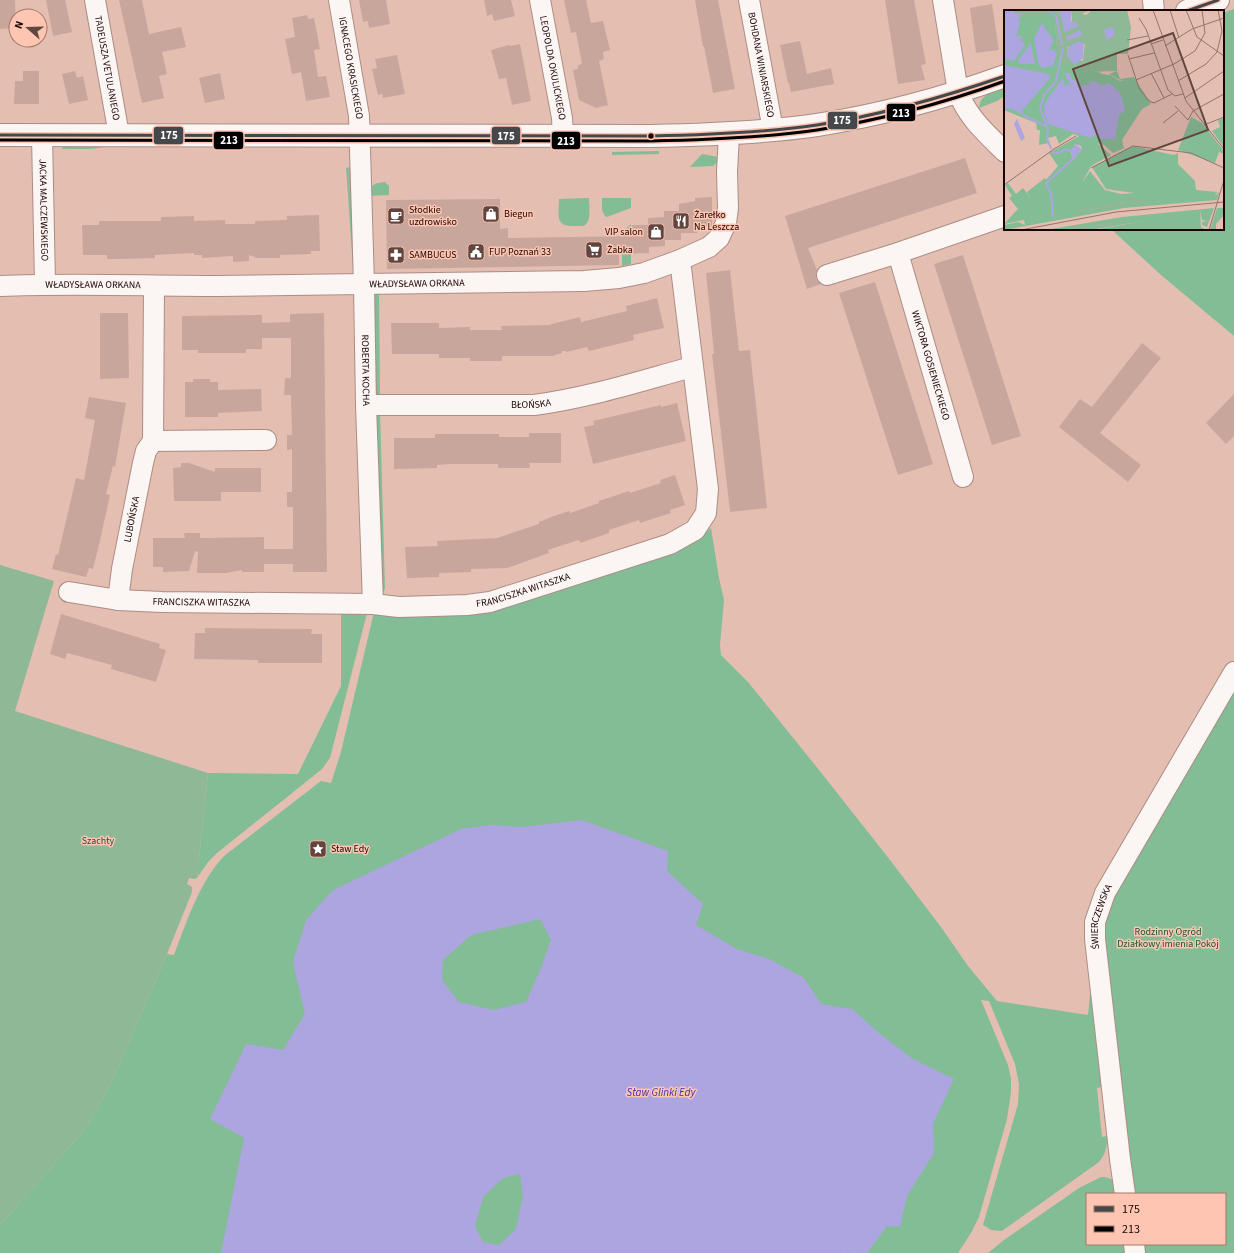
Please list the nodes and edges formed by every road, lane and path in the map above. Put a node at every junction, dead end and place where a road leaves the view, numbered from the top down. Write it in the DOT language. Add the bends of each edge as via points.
graph roads {
  1 [pos="96,0"];
  2 [pos="340,0"];
  3 [pos="540,0"];
  4 [pos="749,0"];
  5 [pos="943,0"];
  6 [pos="1153,0"];
  7 [pos="1218,0"];
  8 [pos="1154,10"];
  9 [pos="1190,10"];
  10 [pos="1004,76"];
  11 [pos="958,92"];
  12 [pos="773,130"];
  13 [pos="729,134"];
  14 [pos="0,135"];
  15 [pos="42,135"];
  16 [pos="119,135"];
  17 [pos="360,135"];
  18 [pos="563,136"];
  19 [pos="1004,151"];
  20 [pos="1004,216"];
  21 [pos="898,253"];
  22 [pos="680,260"];
  23 [pos="827,275"];
  24 [pos="45,284"];
  25 [pos="364,285"];
  26 [pos="0,286"];
  27 [pos="154,286"];
  28 [pos="692,367"];
  29 [pos="366,405"];
  30 [pos="266,440"];
  31 [pos="153,441"];
  32 [pos="963,477"];
  33 [pos="69,592"];
  34 [pos="118,600"];
  35 [pos="372,604"];
  36 [pos="1234,672"];
  37 [pos="1125,1193"];
  1 -- 16 [label="street, TADEUSZA VETULANIEGO"];
  2 -- 17 [label="street, IGNACEGO KRASICKIEGO"];
  3 -- 18 [label="street, LEOPOLDA OKULICKIEGO" via="562,118"];
  4 -- 12 [label="street, BOHDANA WINIARSKIEGO"];
  5 -- 11 [label="street"];
  6 -- 8 [label="street"];
  7 -- 9 [label="street"];
  10 -- 11 [label="street"];
  11 -- 12 [label="street" via="867,115"];
  11 -- 19 [label="street" via="974,121"];
  12 -- 13 [label="street"];
  13 -- 18 [label="street"];
  13 -- 22 [label="street, WŁADYSŁAWA ORKANA" via="726,223 719,238 709,247"];
  14 -- 15 [label="street"];
  15 -- 16 [label="street"];
  15 -- 24 [label="street, JACKA MALCZEWSKIEGO"];
  16 -- 17 [label="street"];
  17 -- 18 [label="street"];
  17 -- 25 [label="street, ROBERTA KOCHA"];
  20 -- 21 [label="street"];
  21 -- 23 [label="street"];
  21 -- 32 [label="street, WIKTORA GOSIENIECKIEGO"];
  22 -- 25 [label="street, WŁADYSŁAWA ORKANA" via="644,273 619,278"];
  22 -- 28 [label="street, FRANCISZKA WITASZKA"];
  24 -- 26 [label="street, WŁADYSŁAWA ORKANA"];
  24 -- 27 [label="street, WŁADYSŁAWA ORKANA"];
  25 -- 27 [label="street, WŁADYSŁAWA ORKANA"];
  25 -- 29 [label="street, ROBERTA KOCHA"];
  27 -- 31 [label="street, LUBOŃSKA"];
  28 -- 29 [label="street, BŁOŃSKA" via="595,393 541,404"];
  28 -- 35 [label="street, FRANCISZKA WITASZKA" via="708,489 706,513 695,530 670,544 490,602 399,607"];
  29 -- 35 [label="street, ROBERTA KOCHA"];
  30 -- 31 [label="street"];
  31 -- 34 [label="street, LUBOŃSKA" via="146,451 143,462"];
  33 -- 34 [label="street, FRANCISZKA WITASZKA"];
  34 -- 35 [label="street, FRANCISZKA WITASZKA"];
  36 -- 37 [label="street, ŚWIERCZEWSKA" via="1105,893 1095,922 1096,957"];
}
